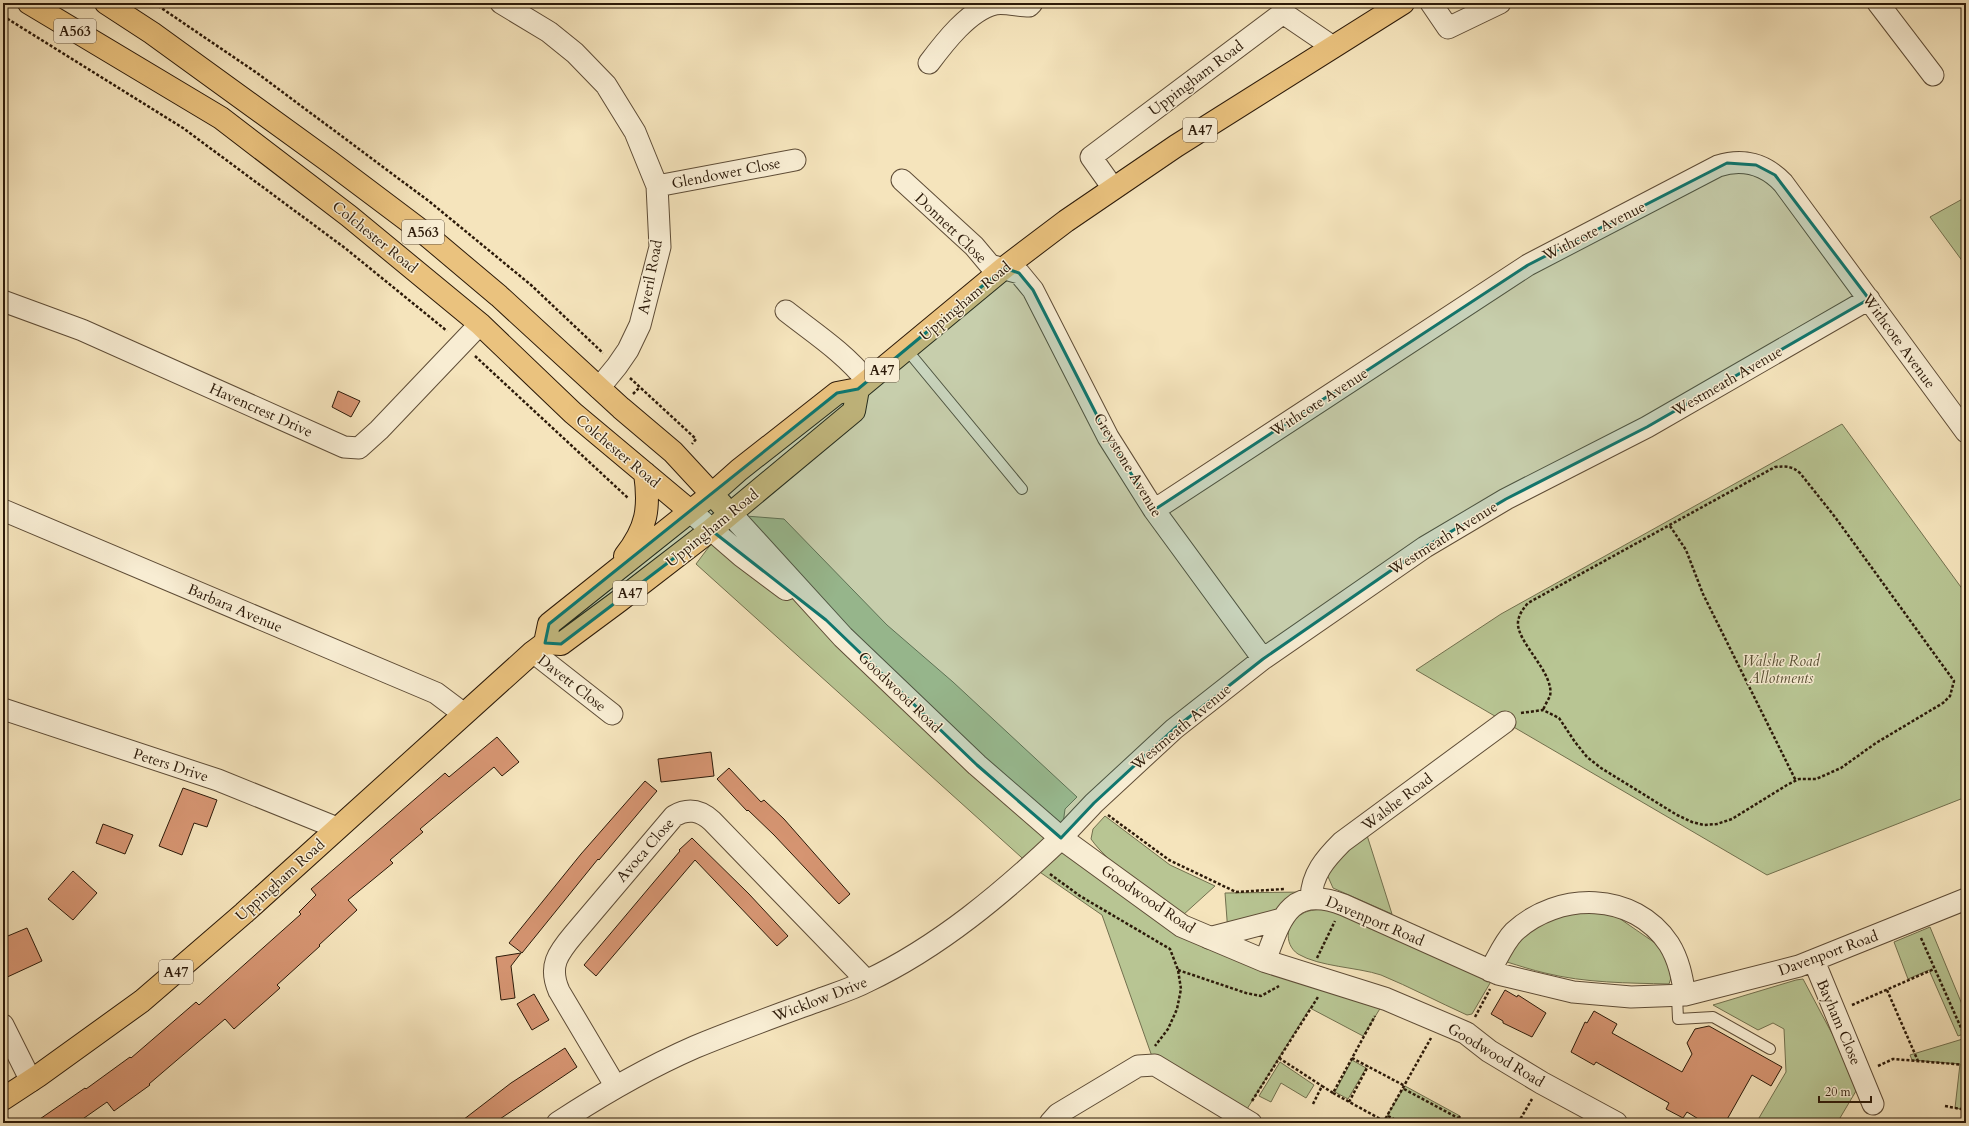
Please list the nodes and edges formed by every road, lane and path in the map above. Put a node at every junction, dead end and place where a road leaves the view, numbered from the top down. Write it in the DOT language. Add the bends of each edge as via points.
graph roads {
  1 [pos="29,3"];
  2 [pos="58,3"];
  3 [pos="106,3"];
  4 [pos="501,3"];
  5 [pos="1402,3"];
  6 [pos="1431,3"];
  7 [pos="1500,3"];
  8 [pos="1878,3"];
  9 [pos="1030,5"];
  10 [pos="3,16"];
  11 [pos="1333,47"];
  12 [pos="121,59"];
  13 [pos="929,63"];
  14 [pos="1933,75"];
  15 [pos="795,160"];
  16 [pos="902,180"];
  17 [pos="657,186"];
  18 [pos="1113,188"];
  19 [pos="1004,268"];
  20 [pos="1869,299"];
  21 [pos="3,302"];
  22 [pos="786,311"];
  23 [pos="480,324"];
  24 [pos="461,343"];
  25 [pos="907,350"];
  26 [pos="862,385"];
  27 [pos="599,388"];
  28 [pos="1966,432"];
  29 [pos="645,473"];
  30 [pos="1022,489"];
  31 [pos="712,494"];
  32 [pos="633,502"];
  33 [pos="3,510"];
  34 [pos="1154,510"];
  35 [pos="690,511"];
  36 [pos="730,513"];
  37 [pos="1670,526"];
  38 [pos="711,530"];
  39 [pos="612,573"];
  40 [pos="826,620"];
  41 [pos="539,647"];
  42 [pos="1263,659"];
  43 [pos="3,709"];
  44 [pos="1544,710"];
  45 [pos="464,714"];
  46 [pos="612,714"];
  47 [pos="1504,722"];
  48 [pos="1796,781"];
  49 [pos="1094,803"];
  50 [pos="337,828"];
  51 [pos="1061,838"];
  52 [pos="1036,862"];
  53 [pos="1312,893"];
  54 [pos="1966,899"];
  55 [pos="1344,906"];
  56 [pos="1282,919"];
  57 [pos="1914,920"];
  58 [pos="1209,938"];
  59 [pos="1265,961"];
  60 [pos="1814,961"];
  61 [pos="1934,969"];
  62 [pos="1178,970"];
  63 [pos="1494,972"];
  64 [pos="1308,974"];
  65 [pos="867,981"];
  66 [pos="1330,981"];
  67 [pos="1285,986"];
  68 [pos="1887,990"];
  69 [pos="1681,996"];
  70 [pos="1386,999"];
  71 [pos="1835,1013"];
  72 [pos="1440,1022"];
  73 [pos="3,1025"];
  74 [pos="1466,1033"];
  75 [pos="1966,1039"];
  76 [pos="1770,1049"];
  77 [pos="1279,1058"];
  78 [pos="1352,1058"];
  79 [pos="1918,1062"];
  80 [pos="1966,1065"];
  81 [pos="1138,1066"];
  82 [pos="1368,1066"];
  83 [pos="1860,1074"];
  84 [pos="32,1081"];
  85 [pos="1542,1083"];
  86 [pos="1322,1086"];
  87 [pos="616,1087"];
  88 [pos="1405,1087"];
  89 [pos="1333,1093"];
  90 [pos="3,1099"];
  91 [pos="1349,1102"];
  92 [pos="1313,1104"];
  93 [pos="1873,1104"];
  94 [pos="1945,1106"];
  95 [pos="1966,1110"];
  96 [pos="1388,1116"];
  97 [pos="1247,1120"];
  98 [pos="1384,1122"];
  99 [pos="558,1123"];
  100 [pos="1050,1123"];
  101 [pos="1401,1123"];
  102 [pos="1456,1123"];
  103 [pos="1518,1123"];
  104 [pos="1616,1123"];
  1 -- 12 [label="highway, Colchester Road / A563"];
  2 -- 12 [label="highway" via="97,29"];
  3 -- 27 [label="highway, Colchester Road / A563" via="152,33 423,232 499,296"];
  4 -- 17 [label="street, Averil Road" via="570,49 606,86 635,132"];
  5 -- 11 [label="highway, Uppingham Road / A47"];
  6 -- 7 [label="street" via="1448,28"];
  8 -- 14 [label="street"];
  9 -- 13 [label="street" via="995,4 969,17 947,39"];
  10 -- 24 [label="path" via="183,128 357,256"];
  11 -- 18 [label="highway, Uppingham Road / A47"];
  11 -- 18 [label="street, Uppingham Road" via="1283,13 1091,157"];
  12 -- 23 [label="highway, Colchester Road / A563" via="221,118 249,138"];
  15 -- 17 [label="street, Glendower Close"];
  16 -- 19 [label="street, Donnett Close" via="974,246 990,265"];
  17 -- 27 [label="street, Averil Road" via="660,246 640,325 628,350"];
  18 -- 19 [label="highway, Uppingham Road / A47"];
  19 -- 25 [label="highway, Uppingham Road / A47"];
  19 -- 34 [label="street, Greystone Avenue" via="1019,274 1040,301 1108,437"];
  20 -- 28 [label="street, Withcote Avenue"];
  20 -- 34 [label="street, Withcote Avenue" via="1783,182 1756,165 1747,162 1727,163 1528,265"];
  20 -- 42 [label="street, Westmeath Avenue" via="1647,427 1492,507 1425,546"];
  21 -- 24 [label="street, Havencrest Drive" via="82,330 344,447 359,448 380,430"];
  22 -- 26 [label="street" via="856,368"];
  23 -- 24 [label="street, Havencrest Drive"];
  23 -- 29 [label="highway, Colchester Road / A563" via="573,413"];
  24 -- 32 [label="path"];
  25 -- 26 [label="highway, Uppingham Road / A47"];
  25 -- 30 [label="lane"];
  26 -- 31 [label="highway, Uppingham Road / A47" via="837,393"];
  26 -- 36 [label="highway, Uppingham Road / A47" via="854,411"];
  27 -- 31 [label="highway, Colchester Road / A563" via="673,452"];
  29 -- 35 [label="highway, Colchester Road / A563"];
  29 -- 39 [label="highway" via="648,493 646,519 630,551"];
  31 -- 35 [label="highway, Uppingham Road / A47"];
  31 -- 36 [label="highway, Colchester Road / A563"];
  33 -- 45 [label="street, Barbara Avenue" via="436,693"];
  34 -- 42 [label="street, Greystone Avenue"];
  35 -- 38 [label="street, Goodwood Road"];
  35 -- 39 [label="highway, Uppingham Road / A47"];
  36 -- 38 [label="highway, Uppingham Road / A47"];
  36 -- 40 [label="street, Goodwood Road"];
  37 -- 44 [label="path" via="1528,603 1521,612 1518,623 1522,635 1548,681 1550,694"];
  37 -- 48 [label="path" via="1686,550 1703,594"];
  37 -- 48 [label="path" via="1775,467 1794,468 1835,517 1954,681 1950,696 1943,703 1876,743 1859,757 1816,779"];
  38 -- 40 [label="street, Goodwood Road"];
  38 -- 41 [label="highway, Uppingham Road / A47" via="561,644"];
  39 -- 41 [label="highway, Uppingham Road / A47" via="549,624"];
  40 -- 51 [label="street, Goodwood Road" via="972,760"];
  41 -- 45 [label="highway, Uppingham Road / A47"];
  41 -- 46 [label="street, Davett Close"];
  42 -- 49 [label="street, Westmeath Avenue" via="1174,729"];
  43 -- 50 [label="street, Peters Drive" via="218,780"];
  44 -- 47 [label="path" via="1524,711"];
  44 -- 48 [label="path" via="1559,718 1574,742 1601,768 1692,822 1704,825 1732,819 1787,784"];
  45 -- 50 [label="highway, Uppingham Road / A47"];
  47 -- 53 [label="street, Walshe Road" via="1342,842 1318,870"];
  49 -- 51 [label="street, Westmeath Avenue"];
  49 -- 53 [label="path" via="1113,820 1169,860 1236,892"];
  50 -- 84 [label="highway, Uppingham Road / A47" via="142,1001"];
  51 -- 52 [label="street, Wicklow Drive"];
  51 -- 58 [label="street, Goodwood Road" via="1182,926"];
  52 -- 62 [label="path" via="1080,896 1170,949"];
  52 -- 65 [label="street, Wicklow Drive" via="951,930"];
  53 -- 55 [label="street, Davenport Road"];
  53 -- 56 [label="street, Davenport Road"];
  54 -- 57 [label="street, Davenport Road"];
  55 -- 63 [label="street, Davenport Road"];
  55 -- 64 [label="path"];
  56 -- 58 [label="street"];
  56 -- 59 [label="street, Davenport Road"];
  57 -- 60 [label="street, Davenport Road"];
  57 -- 61 [label="path"];
  58 -- 59 [label="street, Goodwood Road"];
  59 -- 64 [label="street, Goodwood Road"];
  60 -- 69 [label="street, Davenport Road"];
  60 -- 71 [label="street, Bayham Close"];
  61 -- 68 [label="path"];
  61 -- 75 [label="path"];
  62 -- 67 [label="path" via="1261,996 1279,985"];
  62 -- 81 [label="path" via="1181,988 1177,1009 1168,1029"];
  63 -- 69 [label="street, Davenport Road" via="1541,986 1587,995"];
  63 -- 69 [label="street" via="1514,933 1532,919 1564,905 1597,902 1611,904 1637,914 1659,932 1676,956 1680,970"];
  63 -- 74 [label="path"];
  64 -- 66 [label="street, Goodwood Road"];
  65 -- 87 [label="street, Wicklow Drive" via="696,1047"];
  65 -- 87 [label="street, Avoca Close" via="712,821 697,811 681,812 674,816 609,892 564,946 556,960 554,976 559,991"];
  66 -- 70 [label="street, Goodwood Road"];
  66 -- 77 [label="path" via="1310,1007"];
  68 -- 71 [label="path"];
  68 -- 79 [label="path"];
  69 -- 76 [label="lane" via="1678,1019 1713,1017"];
  70 -- 72 [label="street, Goodwood Road"];
  70 -- 78 [label="path"];
  71 -- 83 [label="street, Bayham Close"];
  72 -- 74 [label="street, Goodwood Road"];
  72 -- 88 [label="path"];
  73 -- 84 [label="street"];
  74 -- 85 [label="street, Goodwood Road"];
  77 -- 86 [label="path"];
  77 -- 97 [label="path"];
  78 -- 82 [label="path"];
  78 -- 89 [label="path"];
  79 -- 80 [label="path"];
  79 -- 83 [label="path" via="1893,1059"];
  81 -- 97 [label="street" via="1155,1065"];
  81 -- 100 [label="street" via="1058,1114"];
  82 -- 88 [label="path"];
  82 -- 91 [label="path"];
  83 -- 93 [label="street, Bayham Close"];
  84 -- 90 [label="highway, Uppingham Road / A47"];
  85 -- 103 [label="path"];
  85 -- 104 [label="street, Goodwood Road"];
  86 -- 89 [label="path"];
  86 -- 92 [label="path"];
  87 -- 99 [label="street, Wicklow Drive"];
  88 -- 96 [label="path"];
  88 -- 102 [label="path" via="1459,1117"];
  89 -- 91 [label="path"];
  91 -- 98 [label="path"];
  94 -- 95 [label="path"];
  96 -- 98 [label="path"];
  96 -- 101 [label="path"];
}
